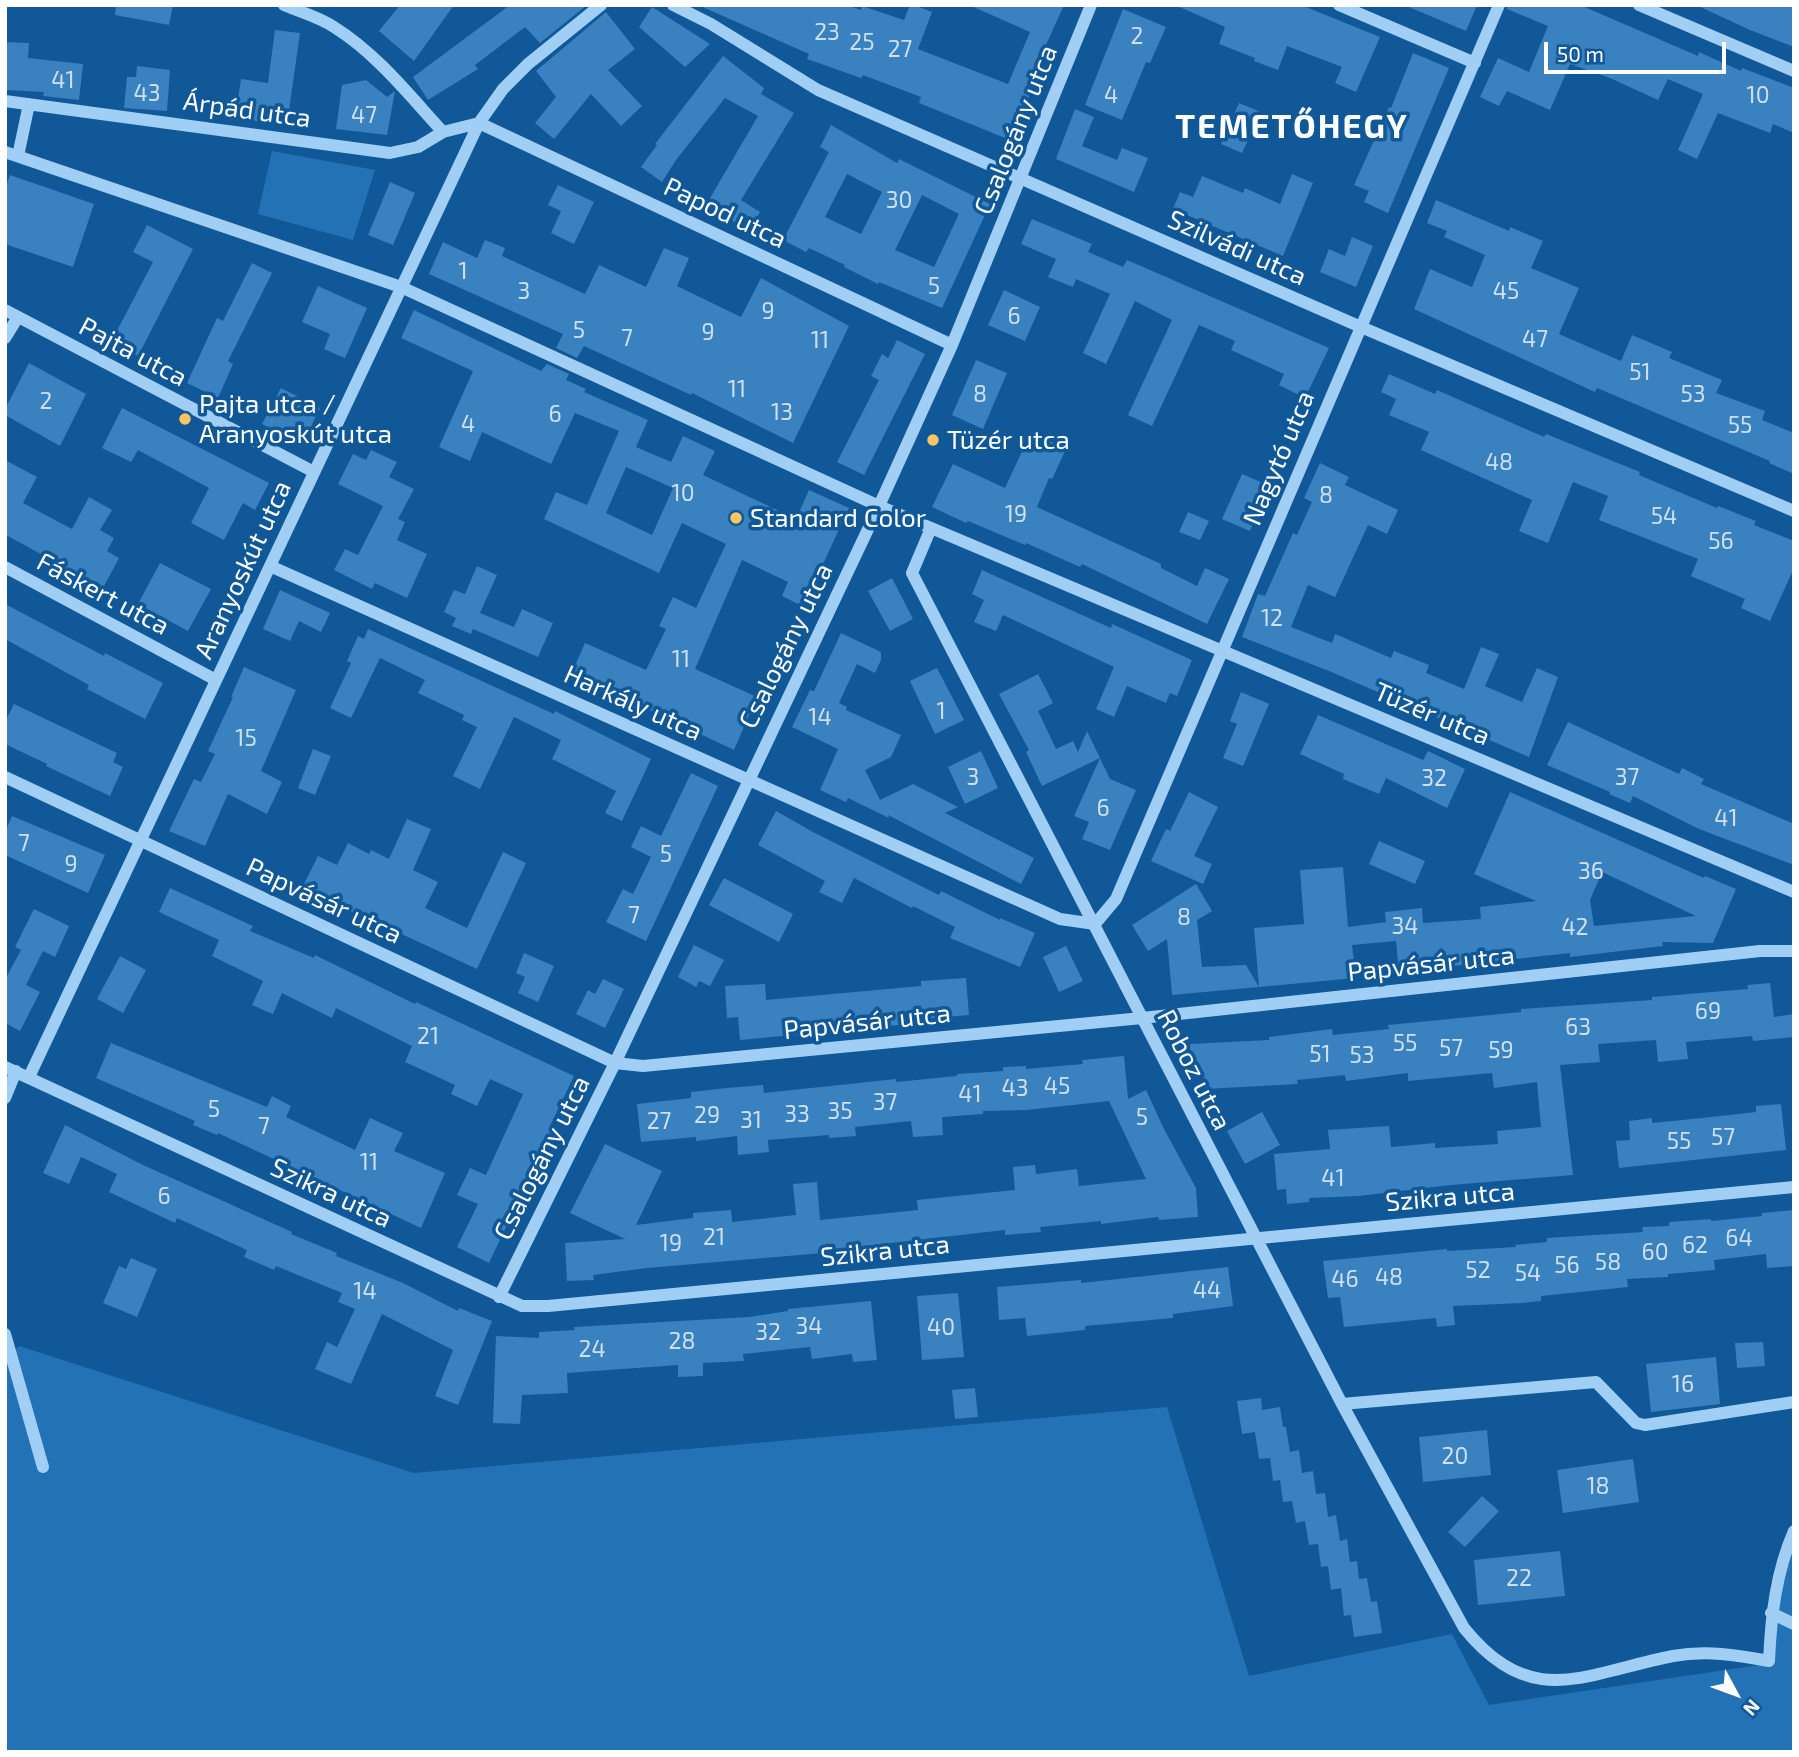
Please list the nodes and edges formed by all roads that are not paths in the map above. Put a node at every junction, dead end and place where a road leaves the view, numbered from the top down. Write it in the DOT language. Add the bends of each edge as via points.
graph roads {
  1 [pos="284,5"];
  2 [pos="601,5"];
  3 [pos="673,5"];
  4 [pos="1091,5"];
  5 [pos="1339,5"];
  6 [pos="1499,5"];
  7 [pos="1639,5"];
  8 [pos="1475,62"];
  9 [pos="1794,71"];
  10 [pos="5,101"];
  11 [pos="29,104"];
  12 [pos="479,123"];
  13 [pos="443,132"];
  14 [pos="12,154"];
  15 [pos="1021,178"];
  16 [pos="401,286"];
  17 [pos="5,310"];
  18 [pos="18,317"];
  19 [pos="1360,327"];
  20 [pos="5,338"];
  21 [pos="952,345"];
  22 [pos="314,472"];
  23 [pos="880,506"];
  24 [pos="1794,511"];
  25 [pos="931,528"];
  26 [pos="270,566"];
  27 [pos="5,568"];
  28 [pos="1222,649"];
  29 [pos="216,680"];
  30 [pos="5,777"];
  31 [pos="748,779"];
  32 [pos="142,840"];
  33 [pos="1794,892"];
  34 [pos="1094,924"];
  35 [pos="1794,951"];
  36 [pos="1142,1018"];
  37 [pos="615,1063"];
  38 [pos="11,1069"];
  39 [pos="29,1077"];
  40 [pos="5,1098"];
  41 [pos="1794,1187"];
  42 [pos="1255,1238"];
  43 [pos="499,1297"];
  44 [pos="5,1334"];
  45 [pos="1794,1402"];
  46 [pos="1342,1404"];
  47 [pos="43,1467"];
  48 [pos="1794,1531"];
  49 [pos="1771,1613"];
  50 [pos="1794,1624"];
  1 -- 13 [label="street" via="332,25 354,41"];
  2 -- 12 [label="street, Aranyoskút utca" via="528,64"];
  3 -- 15 [label="street, Szilvádi utca" via="818,90"];
  4 -- 15 [label="street, Csalogány utca"];
  5 -- 8 [label="street"];
  6 -- 8 [label="street, Nagytó utca"];
  7 -- 9 [label="street"];
  8 -- 19 [label="street, Nagytó utca"];
  10 -- 11 [label="street, Árpád utca"];
  11 -- 13 [label="street, Árpád utca" via="390,153 418,147"];
  11 -- 14 [label="street"];
  12 -- 13 [label="street, Árpád utca"];
  12 -- 16 [label="street, Aranyoskút utca"];
  12 -- 21 [label="street, Papod utca"];
  14 -- 16 [label="street"];
  15 -- 19 [label="street, Szilvádi utca"];
  15 -- 21 [label="street, Csalogány utca"];
  16 -- 22 [label="street, Aranyoskút utca"];
  16 -- 23 [label="street, Tüzér utca"];
  17 -- 18 [label="street, Pajta utca"];
  18 -- 20 [label="street"];
  18 -- 22 [label="street, Pajta utca"];
  19 -- 24 [label="street, Szilvádi utca"];
  19 -- 28 [label="street, Nagytó utca"];
  21 -- 23 [label="street, Csalogány utca"];
  22 -- 26 [label="street, Aranyoskút utca"];
  23 -- 25 [label="street, Tüzér utca"];
  23 -- 31 [label="street, Csalogány utca"];
  25 -- 28 [label="street, Tüzér utca"];
  25 -- 34 [label="street, Roboz utca" via="912,573"];
  26 -- 29 [label="street, Aranyoskút utca"];
  26 -- 31 [label="street, Harkály utca"];
  27 -- 29 [label="street, Fáskert utca"];
  28 -- 33 [label="street, Tüzér utca"];
  28 -- 34 [label="street, Nagytó utca" via="1116,899"];
  29 -- 32 [label="street, Aranyoskút utca"];
  30 -- 32 [label="street, Papvásár utca"];
  31 -- 34 [label="street, Harkály utca" via="1060,919"];
  31 -- 37 [label="street, Csalogány utca"];
  32 -- 37 [label="street, Papvásár utca"];
  32 -- 39 [label="street, Aranyoskút utca"];
  34 -- 36 [label="street, Roboz utca"];
  35 -- 36 [label="street, Papvásár utca" via="1760,950"];
  36 -- 37 [label="street, Papvásár utca" via="643,1066"];
  36 -- 42 [label="street, Roboz utca"];
  37 -- 43 [label="street, Csalogány utca"];
  38 -- 39 [label="street, Szikra utca"];
  38 -- 40 [label="street"];
  39 -- 43 [label="street, Szikra utca"];
  41 -- 42 [label="street, Szikra utca"];
  42 -- 43 [label="street, Szikra utca" via="548,1306 522,1306"];
  42 -- 46 [label="street, Roboz utca"];
  44 -- 47 [label="street"];
  45 -- 46 [label="street" via="1645,1425 1636,1423 1596,1382"];
  46 -- 49 [label="street, Roboz utca" via="1464,1628 1479,1647 1524,1677 1549,1681 1596,1675 1697,1653 1769,1661"];
  48 -- 49 [label="street"];
  49 -- 50 [label="street"];
}
